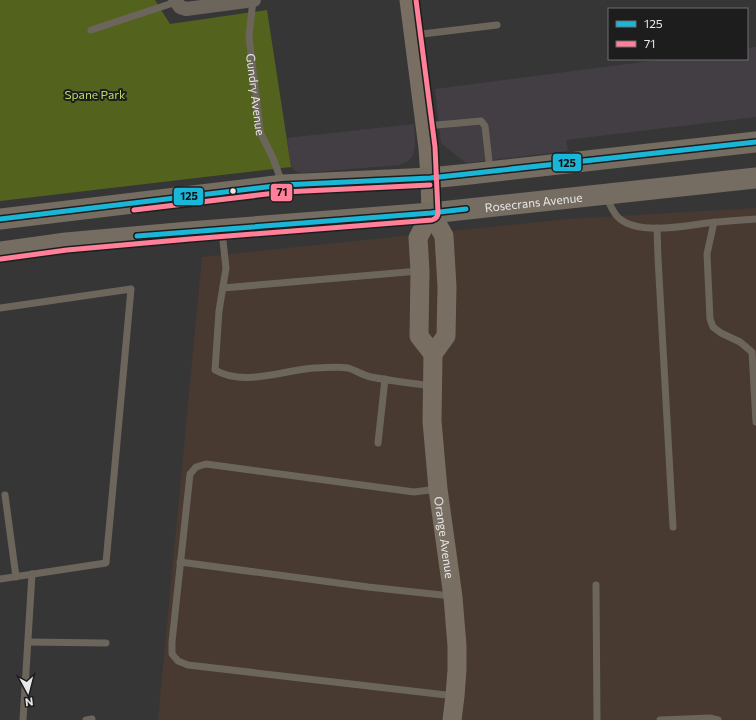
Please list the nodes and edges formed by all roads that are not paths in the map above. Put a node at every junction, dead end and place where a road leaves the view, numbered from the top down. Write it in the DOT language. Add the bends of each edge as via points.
graph roads {
  1 [pos="254,0"];
  2 [pos="409,0"];
  3 [pos="179,4"];
  4 [pos="497,25"];
  5 [pos="91,30"];
  6 [pos="414,35"];
  7 [pos="425,126"];
  8 [pos="756,142"];
  9 [pos="490,172"];
  10 [pos="430,178"];
  11 [pos="756,178"];
  12 [pos="283,185"];
  13 [pos="605,194"];
  14 [pos="431,213"];
  15 [pos="0,219"];
  16 [pos="756,219"];
  17 [pos="714,222"];
  18 [pos="657,228"];
  19 [pos="222,230"];
  20 [pos="0,252"];
  21 [pos="420,271"];
  22 [pos="223,288"];
  23 [pos="0,308"];
  24 [pos="433,354"];
  25 [pos="385,379"];
  26 [pos="432,386"];
  27 [pos="756,422"];
  28 [pos="378,443"];
  29 [pos="438,489"];
  30 [pos="5,495"];
  31 [pos="673,527"];
  32 [pos="180,562"];
  33 [pos="32,574"];
  34 [pos="16,576"];
  35 [pos="0,579"];
  36 [pos="596,585"];
  37 [pos="453,597"];
  38 [pos="28,642"];
  39 [pos="106,643"];
  40 [pos="455,696"];
  41 [pos="23,720"];
  42 [pos="86,720"];
  43 [pos="92,720"];
  44 [pos="452,720"];
  45 [pos="597,720"];
  46 [pos="660,720"];
  47 [pos="718,720"];
  1 -- 3 [label="street"];
  1 -- 12 [label="lane, Gundry Avenue" via="249,37 260,129"];
  2 -- 6 [label="street"];
  3 -- 5 [label="lane"];
  4 -- 6 [label="lane"];
  6 -- 7 [label="street"];
  7 -- 9 [label="lane" via="481,121 485,126"];
  7 -- 10 [label="street"];
  8 -- 9 [label="main road"];
  9 -- 10 [label="main road"];
  10 -- 12 [label="main road"];
  10 -- 14 [label="street"];
  11 -- 13 [label="main road, Rosecrans Avenue"];
  12 -- 15 [label="main road"];
  13 -- 14 [label="main road, Rosecrans Avenue"];
  13 -- 18 [label="lane" via="619,219 639,227"];
  14 -- 19 [label="main road, Rosecrans Avenue"];
  14 -- 21 [label="street" via="418,238"];
  14 -- 24 [label="street" via="444,236 447,287 446,336"];
  16 -- 17 [label="lane"];
  17 -- 18 [label="lane"];
  17 -- 27 [label="lane" via="707,254 710,319 713,327 752,352"];
  18 -- 31 [label="lane"];
  19 -- 20 [label="main road, Rosecrans Avenue" via="66,243"];
  19 -- 22 [label="lane" via="226,268"];
  21 -- 22 [label="lane"];
  21 -- 24 [label="street" via="419,336"];
  22 -- 25 [label="lane" via="215,370 231,376 248,378 313,368 349,368 359,374"];
  23 -- 33 [label="lane" via="131,289 106,564"];
  24 -- 26 [label="street, Orange Avenue"];
  25 -- 26 [label="lane"];
  25 -- 28 [label="lane"];
  26 -- 29 [label="street, Orange Avenue"];
  29 -- 32 [label="lane" via="414,492 206,464 190,474"];
  29 -- 37 [label="street, Orange Avenue"];
  30 -- 34 [label="lane"];
  32 -- 37 [label="lane"];
  32 -- 40 [label="lane" via="172,642 172,654 178,661 188,665"];
  33 -- 34 [label="lane"];
  33 -- 38 [label="lane"];
  34 -- 35 [label="lane"];
  36 -- 45 [label="lane"];
  37 -- 40 [label="street, Orange Avenue" via="457,658"];
  38 -- 39 [label="lane"];
  38 -- 41 [label="lane"];
  40 -- 44 [label="street, Orange Avenue"];
  42 -- 43 [label="lane"];
  46 -- 47 [label="lane"];
}
